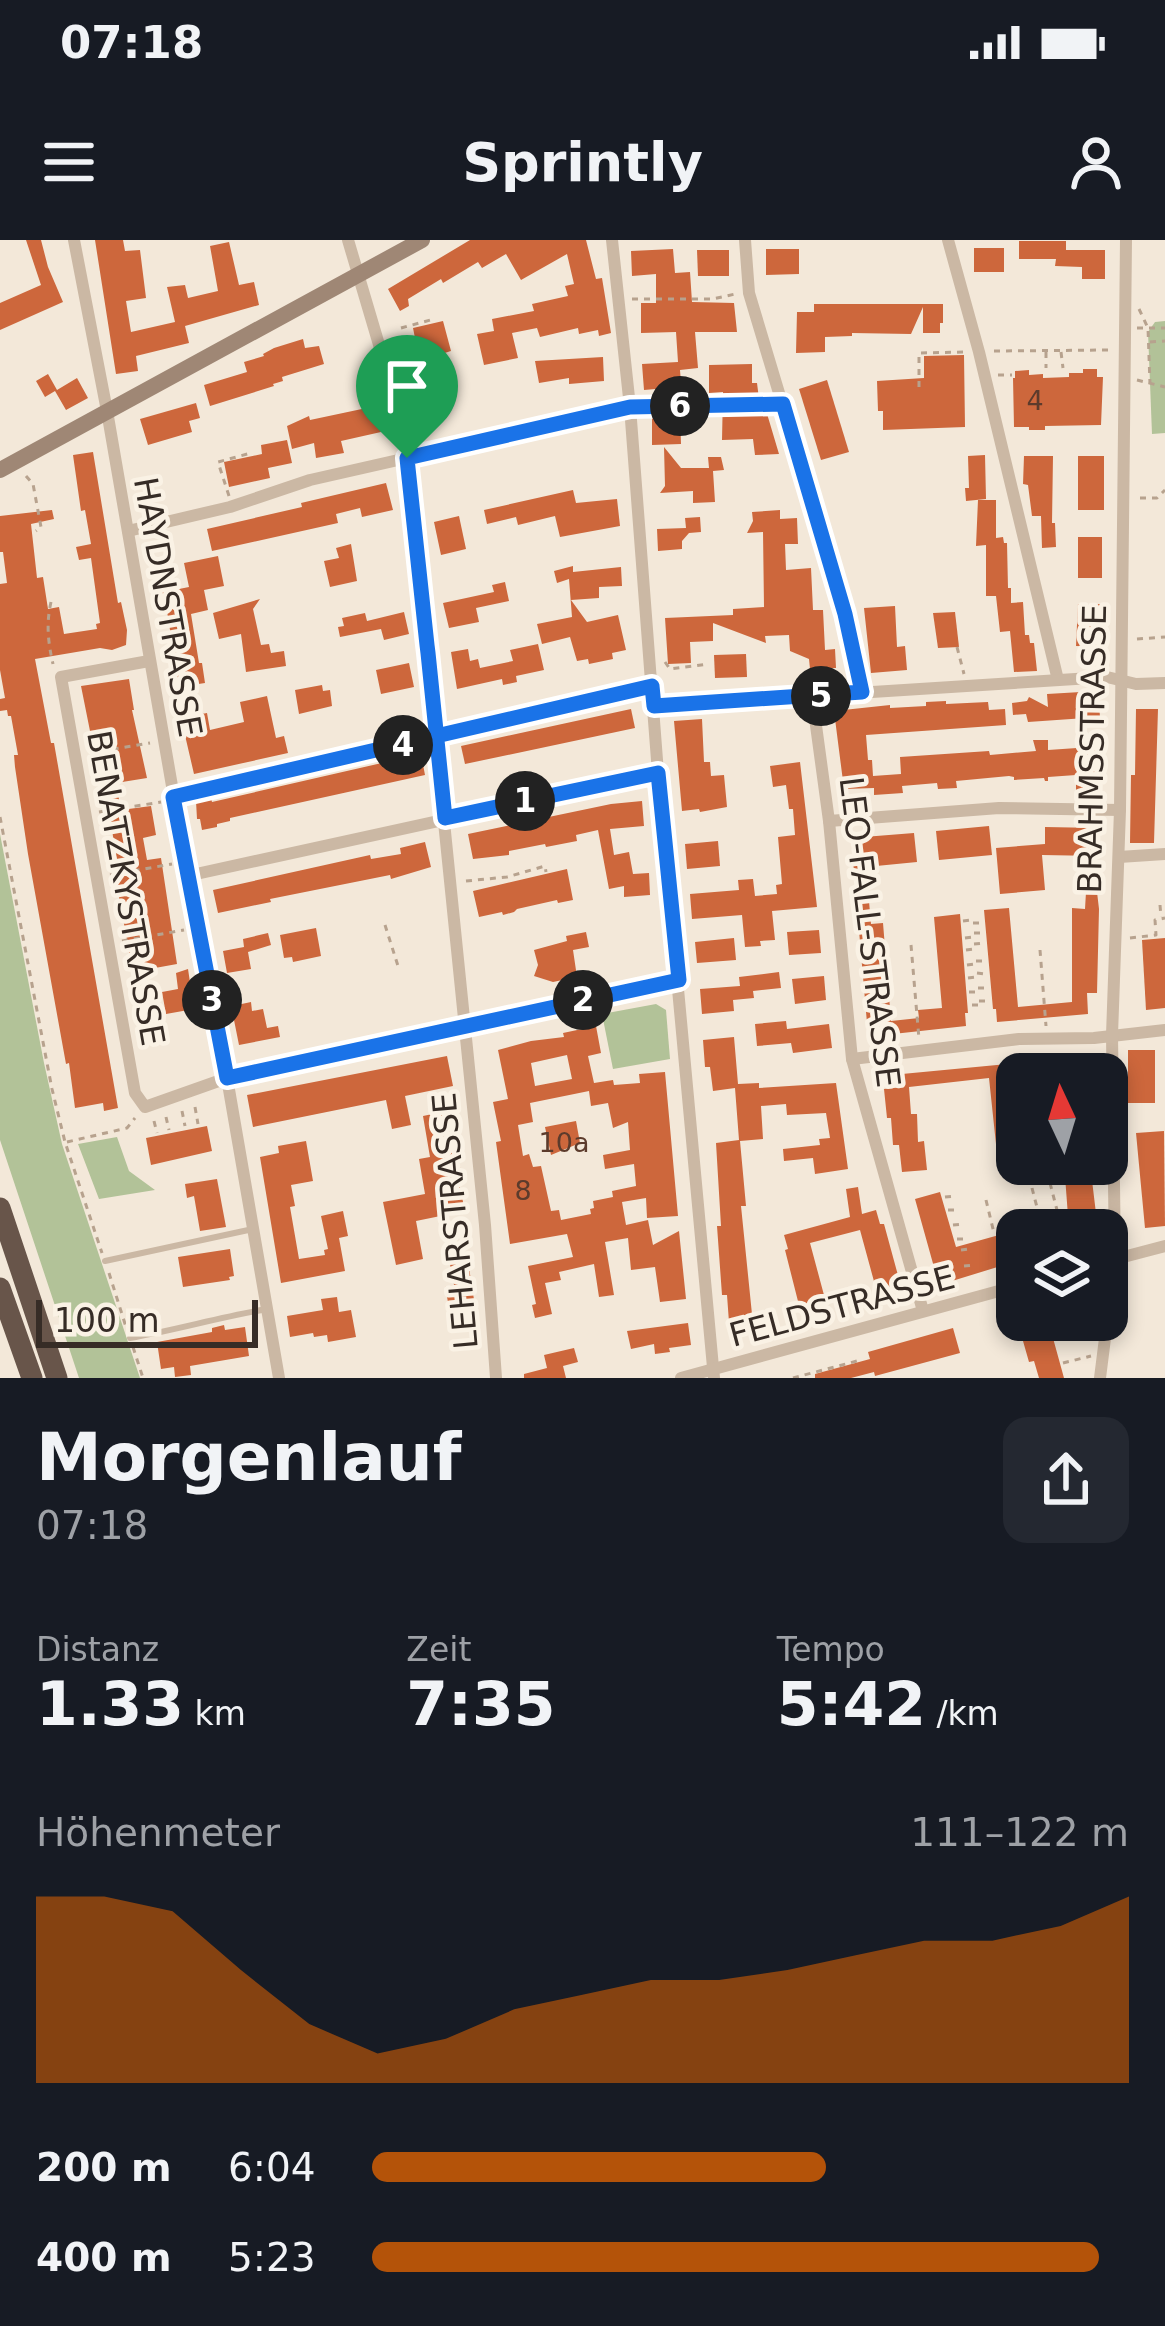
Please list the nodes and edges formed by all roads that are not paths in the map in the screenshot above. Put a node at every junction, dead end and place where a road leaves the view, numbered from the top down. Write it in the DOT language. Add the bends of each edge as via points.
graph roads {
  1 [pos="74,240"];
  2 [pos="348,240"];
  3 [pos="422,240"];
  4 [pos="612,240"];
  5 [pos="745,240"];
  6 [pos="948,240"];
  7 [pos="1126,240"];
  8 [pos="358,277"];
  9 [pos="630,407"];
  10 [pos="107,412"];
  11 [pos="487,441"];
  12 [pos="407,458"];
  13 [pos="0,470"];
  14 [pos="128,531"];
  15 [pos="149,661"];
  16 [pos="1058,680"];
  17 [pos="1120,680"];
  18 [pos="1165,683"];
  19 [pos="652,686"];
  20 [pos="862,692"];
  21 [pos="812,696"];
  22 [pos="654,706"];
  23 [pos="436,738"];
  24 [pos="658,773"];
  25 [pos="173,798"];
  26 [pos="1120,810"];
  27 [pos="445,818"];
  28 [pos="829,821"];
  29 [pos="1165,854"];
  30 [pos="1120,857"];
  31 [pos="186,868"];
  32 [pos="679,980"];
  33 [pos="464,1025"];
  34 [pos="1165,1030"];
  35 [pos="1112,1035"];
  36 [pos="852,1059"];
  37 [pos="227,1078"];
  38 [pos="0,1208"];
  39 [pos="1111,1209"];
  40 [pos="254,1229"];
  41 [pos="1165,1246"];
  42 [pos="1128,1256"];
  43 [pos="105,1261"];
  44 [pos="0,1288"];
  45 [pos="996,1292"];
  46 [pos="267,1309"];
  47 [pos="923,1311"];
  48 [pos="130,1338"];
  49 [pos="1105,1341"];
  50 [pos="714,1374"];
  51 [pos="32,1378"];
  52 [pos="57,1378"];
  53 [pos="279,1378"];
  54 [pos="496,1378"];
  55 [pos="681,1378"];
  56 [pos="1100,1378"];
  1 -- 10 [label="street, HAYDNSTRASSE"];
  2 -- 8 [label="street, LEHARSTRASSE"];
  3 -- 8 [label="main road"];
  4 -- 9 [label="street"];
  5 -- 20 [label="street" via="749,289"];
  6 -- 16 [label="street"];
  7 -- 17 [label="street, BRAHMSSTRASSE"];
  8 -- 10 [label="main road"];
  8 -- 12 [label="street, LEHARSTRASSE"];
  9 -- 11 [label="street"];
  9 -- 19 [label="street"];
  10 -- 13 [label="main road" via="22,468"];
  10 -- 14 [label="street, HAYDNSTRASSE"];
  12 -- 14 [label="street"];
  12 -- 23 [label="street, LEHARSTRASSE"];
  14 -- 15 [label="street, HAYDNSTRASSE"];
  15 -- 25 [label="street, HAYDNSTRASSE"];
  15 -- 37 [label="street, BENATZKYSTRASSE" via="61,677 135,1093 145,1107"];
  16 -- 17 [label="street"];
  16 -- 20 [label="street"];
  17 -- 18 [label="street"];
  17 -- 26 [label="street, BRAHMSSTRASSE"];
  19 -- 22 [label="street"];
  19 -- 23 [label="lane"];
  20 -- 21 [label="street"];
  21 -- 22 [label="street"];
  21 -- 28 [label="street, LEO-FALL-STRASSE"];
  22 -- 24 [label="street"];
  23 -- 25 [label="lane"];
  23 -- 27 [label="street, LEHARSTRASSE"];
  24 -- 27 [label="street"];
  24 -- 32 [label="street"];
  25 -- 31 [label="street, HAYDNSTRASSE"];
  26 -- 28 [label="street" via="999,808"];
  26 -- 30 [label="street, BRAHMSSTRASSE"];
  27 -- 31 [label="street"];
  27 -- 33 [label="street, LEHARSTRASSE"];
  28 -- 36 [label="street, LEO-FALL-STRASSE"];
  29 -- 30 [label="street"];
  30 -- 35 [label="street, BRAHMSSTRASSE"];
  31 -- 37 [label="street, HAYDNSTRASSE"];
  32 -- 33 [label="street"];
  32 -- 50 [label="street"];
  33 -- 37 [label="street"];
  33 -- 54 [label="street, LEHARSTRASSE"];
  34 -- 35 [label="street"];
  35 -- 36 [label="street"];
  35 -- 39 [label="street, BRAHMSSTRASSE"];
  36 -- 47 [label="street, LEO-FALL-STRASSE"];
  37 -- 40 [label="street, HAYDNSTRASSE"];
  38 -- 52 [label="highway"];
  40 -- 43 [label="lane"];
  40 -- 46 [label="street, HAYDNSTRASSE"];
  41 -- 42 [label="street"];
  44 -- 51 [label="highway"];
  45 -- 47 [label="street, FELDSTRASSE"];
  46 -- 48 [label="lane"];
  46 -- 53 [label="street, HAYDNSTRASSE"];
  47 -- 50 [label="street, FELDSTRASSE"];
  49 -- 56 [label="street, BRAHMSSTRASSE"];
  50 -- 55 [label="street, FELDSTRASSE"];
}
